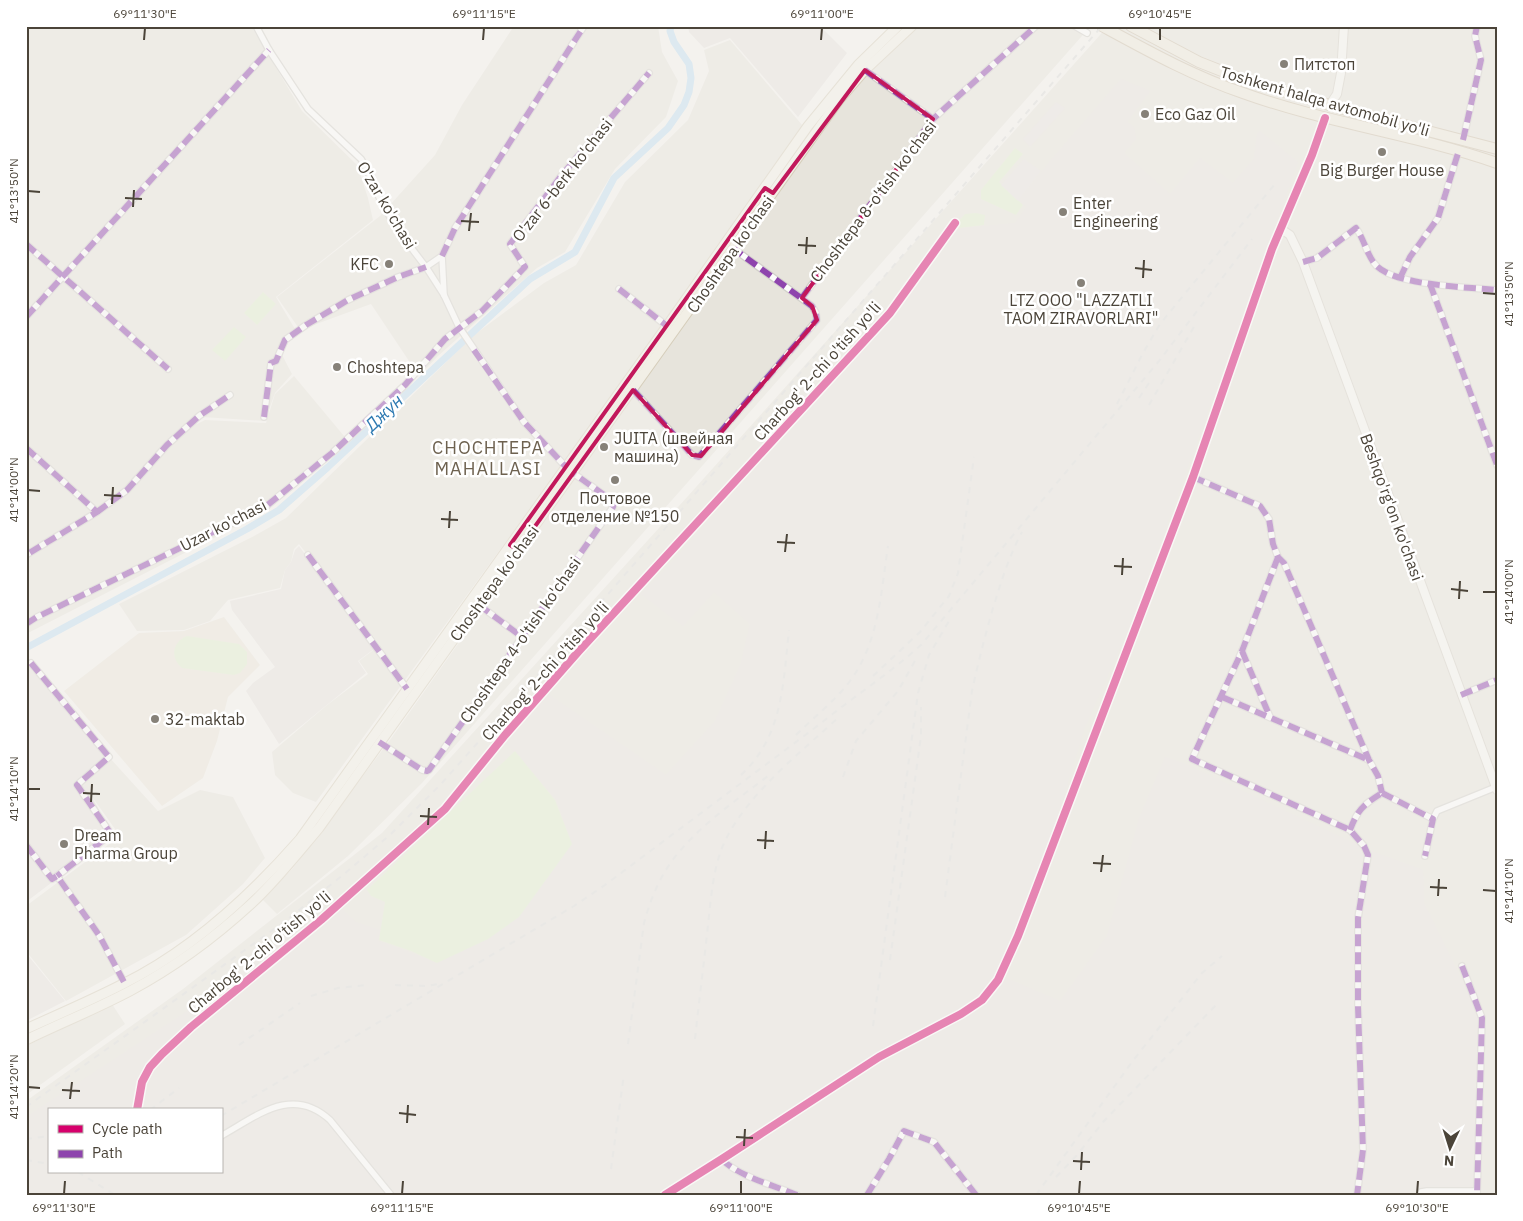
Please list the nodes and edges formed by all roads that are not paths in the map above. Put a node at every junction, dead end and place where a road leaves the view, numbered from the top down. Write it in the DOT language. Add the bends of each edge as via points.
graph roads {
  1 [pos="256,26"];
  2 [pos="584,26"];
  3 [pos="898,26"];
  4 [pos="912,26"];
  5 [pos="1036,26"];
  6 [pos="1075,26"];
  7 [pos="1102,26"];
  8 [pos="1131,26"];
  9 [pos="1344,26"];
  10 [pos="1477,26"];
  11 [pos="1087,33"];
  12 [pos="269,50"];
  13 [pos="865,70"];
  14 [pos="649,73"];
  15 [pos="1329,106"];
  16 [pos="1325,118"];
  17 [pos="933,119"];
  18 [pos="1462,140"];
  19 [pos="1497,149"];
  20 [pos="1459,150"];
  21 [pos="1497,163"];
  22 [pos="769,191"];
  23 [pos="955,223"];
  24 [pos="1281,229"];
  25 [pos="26,244"];
  26 [pos="734,248"];
  27 [pos="442,256"];
  28 [pos="1303,262"];
  29 [pos="426,267"];
  30 [pos="62,277"];
  31 [pos="1400,278"];
  32 [pos="1430,284"];
  33 [pos="618,289"];
  34 [pos="1497,290"];
  35 [pos="444,295"];
  36 [pos="802,298"];
  37 [pos="26,317"];
  38 [pos="667,326"];
  39 [pos="461,330"];
  40 [pos="168,370"];
  41 [pos="633,390"];
  42 [pos="230,395"];
  43 [pos="264,417"];
  44 [pos="26,448"];
  45 [pos="1497,465"];
  46 [pos="566,467"];
  47 [pos="573,473"];
  48 [pos="1193,477"];
  49 [pos="97,512"];
  50 [pos="514,548"];
  51 [pos="26,555"];
  52 [pos="308,555"];
  53 [pos="1278,556"];
  54 [pos="479,605"];
  55 [pos="26,624"];
  56 [pos="522,637"];
  57 [pos="1242,651"];
  58 [pos="31,663"];
  59 [pos="1497,680"];
  60 [pos="407,689"];
  61 [pos="1461,695"];
  62 [pos="1222,697"];
  63 [pos="1270,717"];
  64 [pos="379,742"];
  65 [pos="1369,760"];
  66 [pos="1496,788"];
  67 [pos="1382,792"];
  68 [pos="1433,819"];
  69 [pos="1350,830"];
  70 [pos="26,845"];
  71 [pos="1424,856"];
  72 [pos="286,861"];
  73 [pos="57,876"];
  74 [pos="1462,966"];
  75 [pos="125,984"];
  76 [pos="26,1029"];
  77 [pos="26,1040"];
  78 [pos="137,1108"];
  79 [pos="222,1135"];
  80 [pos="722,1159"];
  81 [pos="1477,1193"];
  82 [pos="391,1195"];
  83 [pos="664,1195"];
  84 [pos="797,1195"];
  85 [pos="867,1195"];
  86 [pos="976,1195"];
  87 [pos="1357,1195"];
  88 [pos="1419,1195"];
  1 -- 12 [label="street, O'zar ko'chasi"];
  2 -- 27 [label="street" via="455,228"];
  3 -- 22 [label="main road, Choshtepa ko'chasi" via="845,80 808,126"];
  4 -- 13 [label="main road, Choshtepa ko'chasi"];
  5 -- 17 [label="street, Choshtepa 8-o'tish ko'chasi"];
  6 -- 11 [label="street"];
  7 -- 16 [label="highway, Toshkent halqa avtomobil yo'li" via="1222,85"];
  8 -- 15 [label="highway, Toshkent halqa avtomobil yo'li" via="1216,70"];
  9 -- 15 [label="street" via="1340,79 1337,94"];
  10 -- 18 [label="street" via="1475,36 1481,60"];
  12 -- 29 [label="street, O'zar ko'chasi" via="308,110 361,159 392,220"];
  12 -- 30 [label="street"];
  13 -- 17 [label="street"];
  13 -- 22 [label="main road, Choshtepa ko'chasi"];
  14 -- 39 [label="street, O'zar 6-berk ko'chasi" via="561,176 510,244 525,267"];
  15 -- 16 [label="highway"];
  15 -- 18 [label="highway, Toshkent halqa avtomobil yo'li"];
  16 -- 20 [label="highway, Toshkent halqa avtomobil yo'li"];
  16 -- 24 [label="street"];
  17 -- 36 [label="street, Choshtepa 8-o'tish ko'chasi"];
  18 -- 19 [label="highway, Toshkent halqa avtomobil yo'li"];
  20 -- 21 [label="highway, Toshkent halqa avtomobil yo'li"];
  20 -- 31 [label="street" via="1438,218 1410,257"];
  22 -- 26 [label="main road, Choshtepa ko'chasi"];
  22 -- 38 [label="main road, Choshtepa ko'chasi"];
  23 -- 78 [label="street, Charbog' 2-chi o'tish yo'li" via="890,313 578,652 445,809 321,920 162,1054 142,1082"];
  24 -- 28 [label="street, Beshqo'rg'on ko'chasi" via="1290,235"];
  24 -- 48 [label="street"];
  25 -- 30 [label="street"];
  26 -- 36 [label="street"];
  26 -- 41 [label="main road, Choshtepa ko'chasi"];
  27 -- 29 [label="street"];
  27 -- 35 [label="street"];
  28 -- 31 [label="street" via="1317,258 1356,228 1374,263 1383,272"];
  28 -- 61 [label="street, Beshqo'rg'on ko'chasi"];
  29 -- 35 [label="street"];
  29 -- 43 [label="street" via="348,300 286,340 276,361 271,363"];
  30 -- 37 [label="street"];
  30 -- 40 [label="street"];
  31 -- 32 [label="street"];
  32 -- 34 [label="street"];
  32 -- 45 [label="street"];
  33 -- 38 [label="street"];
  35 -- 39 [label="street"];
  36 -- 41 [label="street" via="812,306 816,320 699,457 692,455"];
  38 -- 46 [label="main road, Choshtepa ko'chasi"];
  39 -- 46 [label="street" via="524,422"];
  39 -- 55 [label="street, Uzar ko'chasi" via="445,339 405,385 332,453 265,507"];
  41 -- 47 [label="main road, Choshtepa ko'chasi"];
  42 -- 49 [label="street" via="199,416 167,445 127,490"];
  44 -- 49 [label="street"];
  46 -- 50 [label="main road, Choshtepa ko'chasi"];
  47 -- 50 [label="main road, Choshtepa ko'chasi"];
  47 -- 56 [label="street, Choshtepa 4-o'tish ko'chasi" via="614,505"];
  48 -- 53 [label="street" via="1260,506 1269,519"];
  48 -- 80 [label="street" via="1018,936 991,991 961,1014 879,1056"];
  49 -- 51 [label="street"];
  50 -- 54 [label="main road, Choshtepa ko'chasi"];
  50 -- 60 [label="main road, Choshtepa ko'chasi"];
  52 -- 60 [label="street"];
  53 -- 57 [label="street"];
  53 -- 65 [label="street" via="1284,563"];
  54 -- 56 [label="street"];
  54 -- 64 [label="main road, Choshtepa ko'chasi"];
  56 -- 64 [label="street, Choshtepa 4-o'tish ko'chasi" via="427,771"];
  57 -- 62 [label="street"];
  57 -- 63 [label="street"];
  58 -- 73 [label="street" via="108,757 77,784 111,834"];
  59 -- 61 [label="street"];
  60 -- 72 [label="main road, Choshtepa ko'chasi"];
  61 -- 66 [label="street, Beshqo'rg'on ko'chasi"];
  62 -- 63 [label="street"];
  62 -- 69 [label="street" via="1192,759"];
  63 -- 65 [label="street"];
  64 -- 72 [label="main road, Choshtepa ko'chasi" via="319,828"];
  65 -- 67 [label="street"];
  66 -- 68 [label="street" via="1437,811"];
  67 -- 68 [label="street"];
  67 -- 69 [label="street" via="1363,804"];
  68 -- 71 [label="street"];
  69 -- 87 [label="street" via="1368,855 1358,918 1363,1150"];
  70 -- 73 [label="street" via="52,879"];
  72 -- 75 [label="main road, Choshtepa ko'chasi" via="213,924"];
  72 -- 77 [label="main road, Choshtepa ko'chasi" via="250,905 162,972 130,991"];
  73 -- 75 [label="street" via="99,935"];
  74 -- 81 [label="street" via="1482,1018"];
  75 -- 76 [label="main road, Choshtepa ko'chasi"];
  79 -- 82 [label="street" via="282,1104 304,1105 330,1120"];
  80 -- 83 [label="street"];
  80 -- 84 [label="street" via="740,1172"];
  81 -- 88 [label="street" via="1427,1191"];
  85 -- 86 [label="street" via="904,1132 934,1142"];
}
